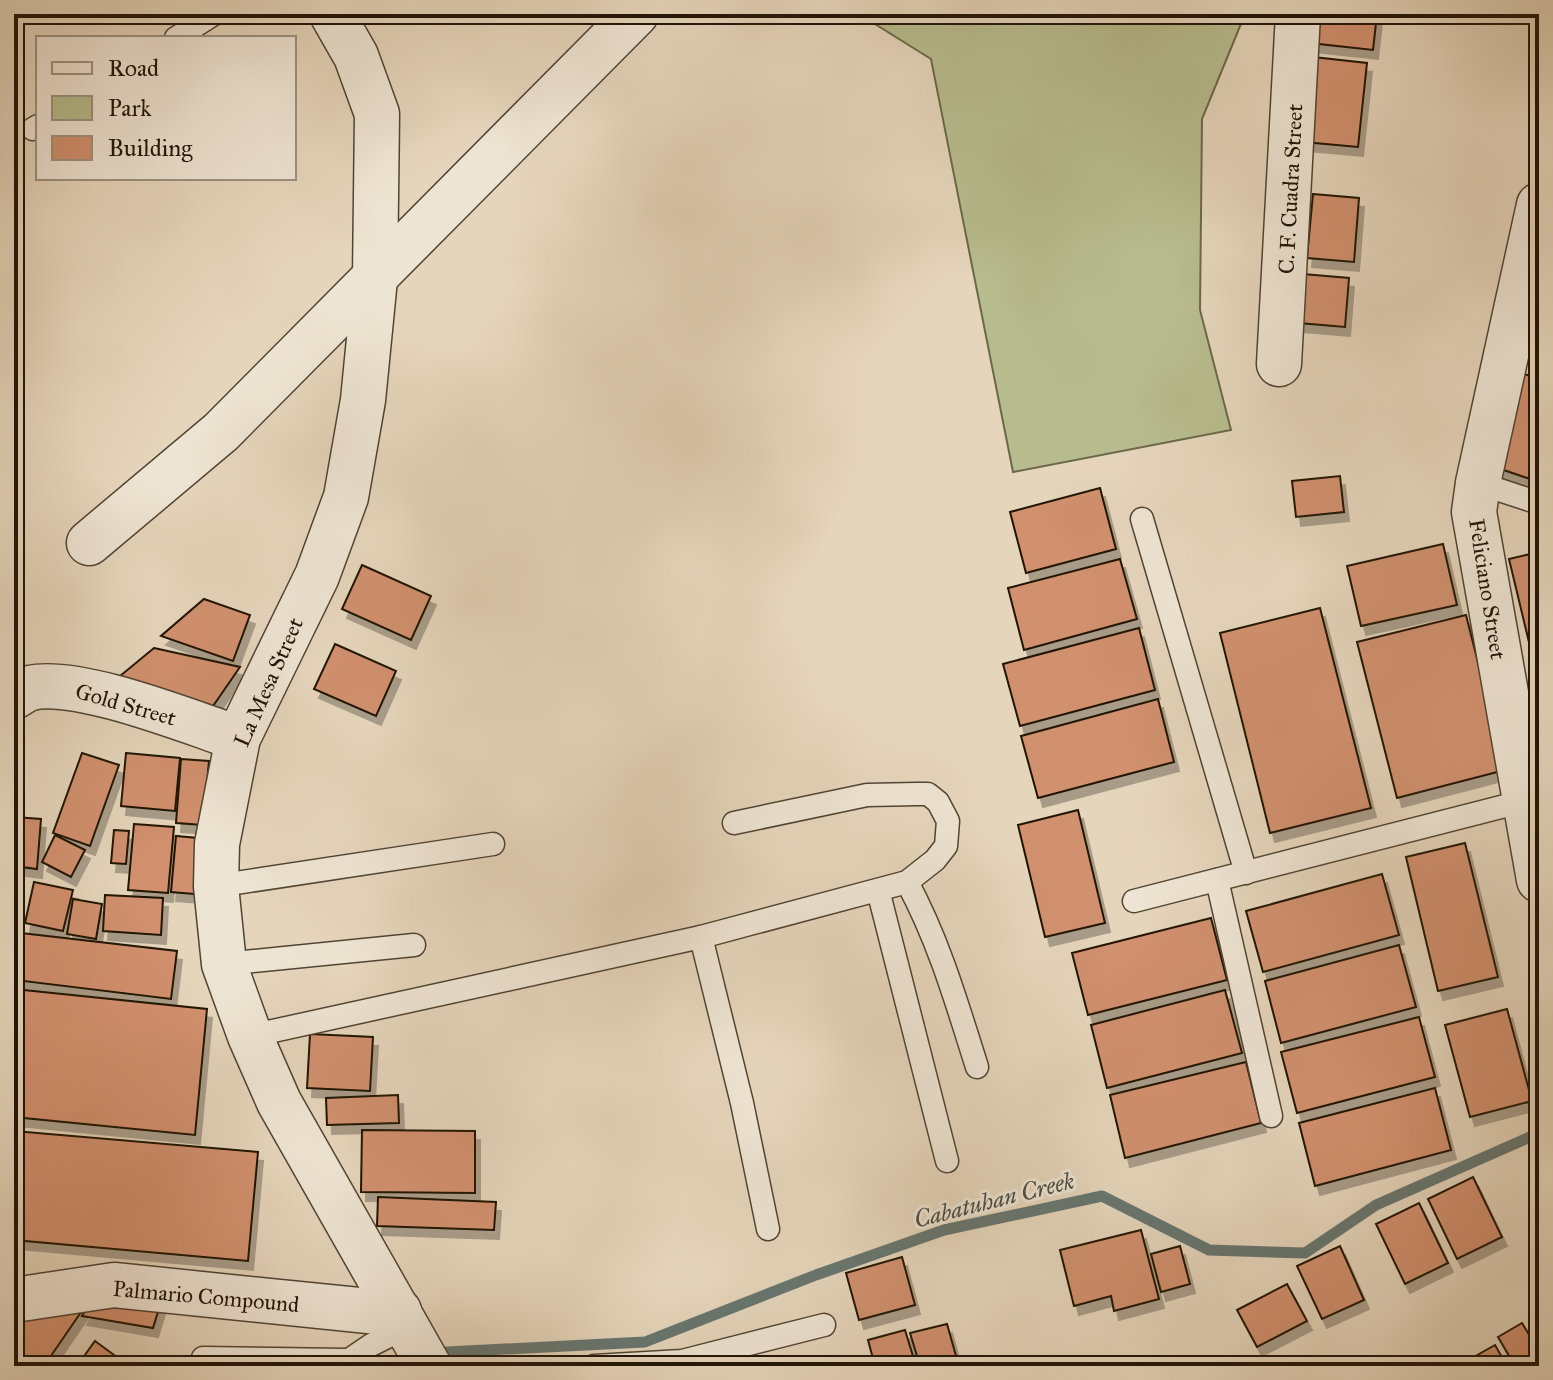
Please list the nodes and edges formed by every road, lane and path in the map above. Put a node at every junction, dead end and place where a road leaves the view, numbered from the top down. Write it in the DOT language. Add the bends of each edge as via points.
graph roads {
  1 [pos="214,14"];
  2 [pos="332,14"];
  3 [pos="636,14"];
  4 [pos="1298,14"];
  5 [pos="179,36"];
  6 [pos="1539,205"];
  7 [pos="375,279"];
  8 [pos="1279,364"];
  9 [pos="1478,483"];
  10 [pos="1539,503"];
  11 [pos="1142,519"];
  12 [pos="89,543"];
  13 [pos="14,697"];
  14 [pos="238,738"];
  15 [pos="1532,799"];
  16 [pos="734,823"];
  17 [pos="493,844"];
  18 [pos="1246,873"];
  19 [pos="1217,880"];
  20 [pos="1539,880"];
  21 [pos="907,882"];
  22 [pos="216,886"];
  23 [pos="878,890"];
  24 [pos="1134,901"];
  25 [pos="701,937"];
  26 [pos="414,945"];
  27 [pos="224,964"];
  28 [pos="250,1036"];
  29 [pos="977,1067"];
  30 [pos="1271,1116"];
  31 [pos="947,1161"];
  32 [pos="768,1229"];
  33 [pos="14,1300"];
  34 [pos="824,1325"];
  35 [pos="415,1340"];
  36 [pos="203,1358"];
  37 [pos="343,1363"];
  38 [pos="594,1366"];
  1 -- 5 [label="lane"];
  2 -- 7 [label="street, La Mesa Street" via="356,56 377,114"];
  3 -- 7 [label="street"];
  4 -- 8 [label="street, C. F. Cuadra Street"];
  6 -- 9 [label="street, Feliciano Street"];
  7 -- 12 [label="street" via="221,432"];
  7 -- 14 [label="street, La Mesa Street" via="363,400 346,497 317,576"];
  9 -- 10 [label="lane"];
  9 -- 15 [label="street, Feliciano Street" via="1474,512"];
  11 -- 18 [label="lane"];
  13 -- 14 [label="street, Gold Street" via="29,688 66,687"];
  14 -- 22 [label="street, La Mesa Street" via="217,844"];
  15 -- 18 [label="lane"];
  15 -- 20 [label="street, Feliciano Street"];
  16 -- 21 [label="lane" via="867,795 928,794 948,821 946,846"];
  17 -- 22 [label="lane"];
  18 -- 19 [label="lane"];
  19 -- 24 [label="lane"];
  19 -- 30 [label="lane"];
  21 -- 23 [label="lane"];
  21 -- 29 [label="lane" via="947,971"];
  22 -- 27 [label="street, La Mesa Street"];
  23 -- 25 [label="lane"];
  23 -- 31 [label="lane"];
  25 -- 28 [label="lane"];
  25 -- 32 [label="lane"];
  26 -- 27 [label="lane"];
  27 -- 28 [label="street, La Mesa Street"];
  28 -- 35 [label="street, La Mesa Street" via="279,1102"];
  33 -- 35 [label="street, Palmario Compound" via="114,1285 362,1311"];
  34 -- 38 [label="lane" via="682,1361"];
  35 -- 37 [label="lane"];
  36 -- 37 [label="lane"];
}
